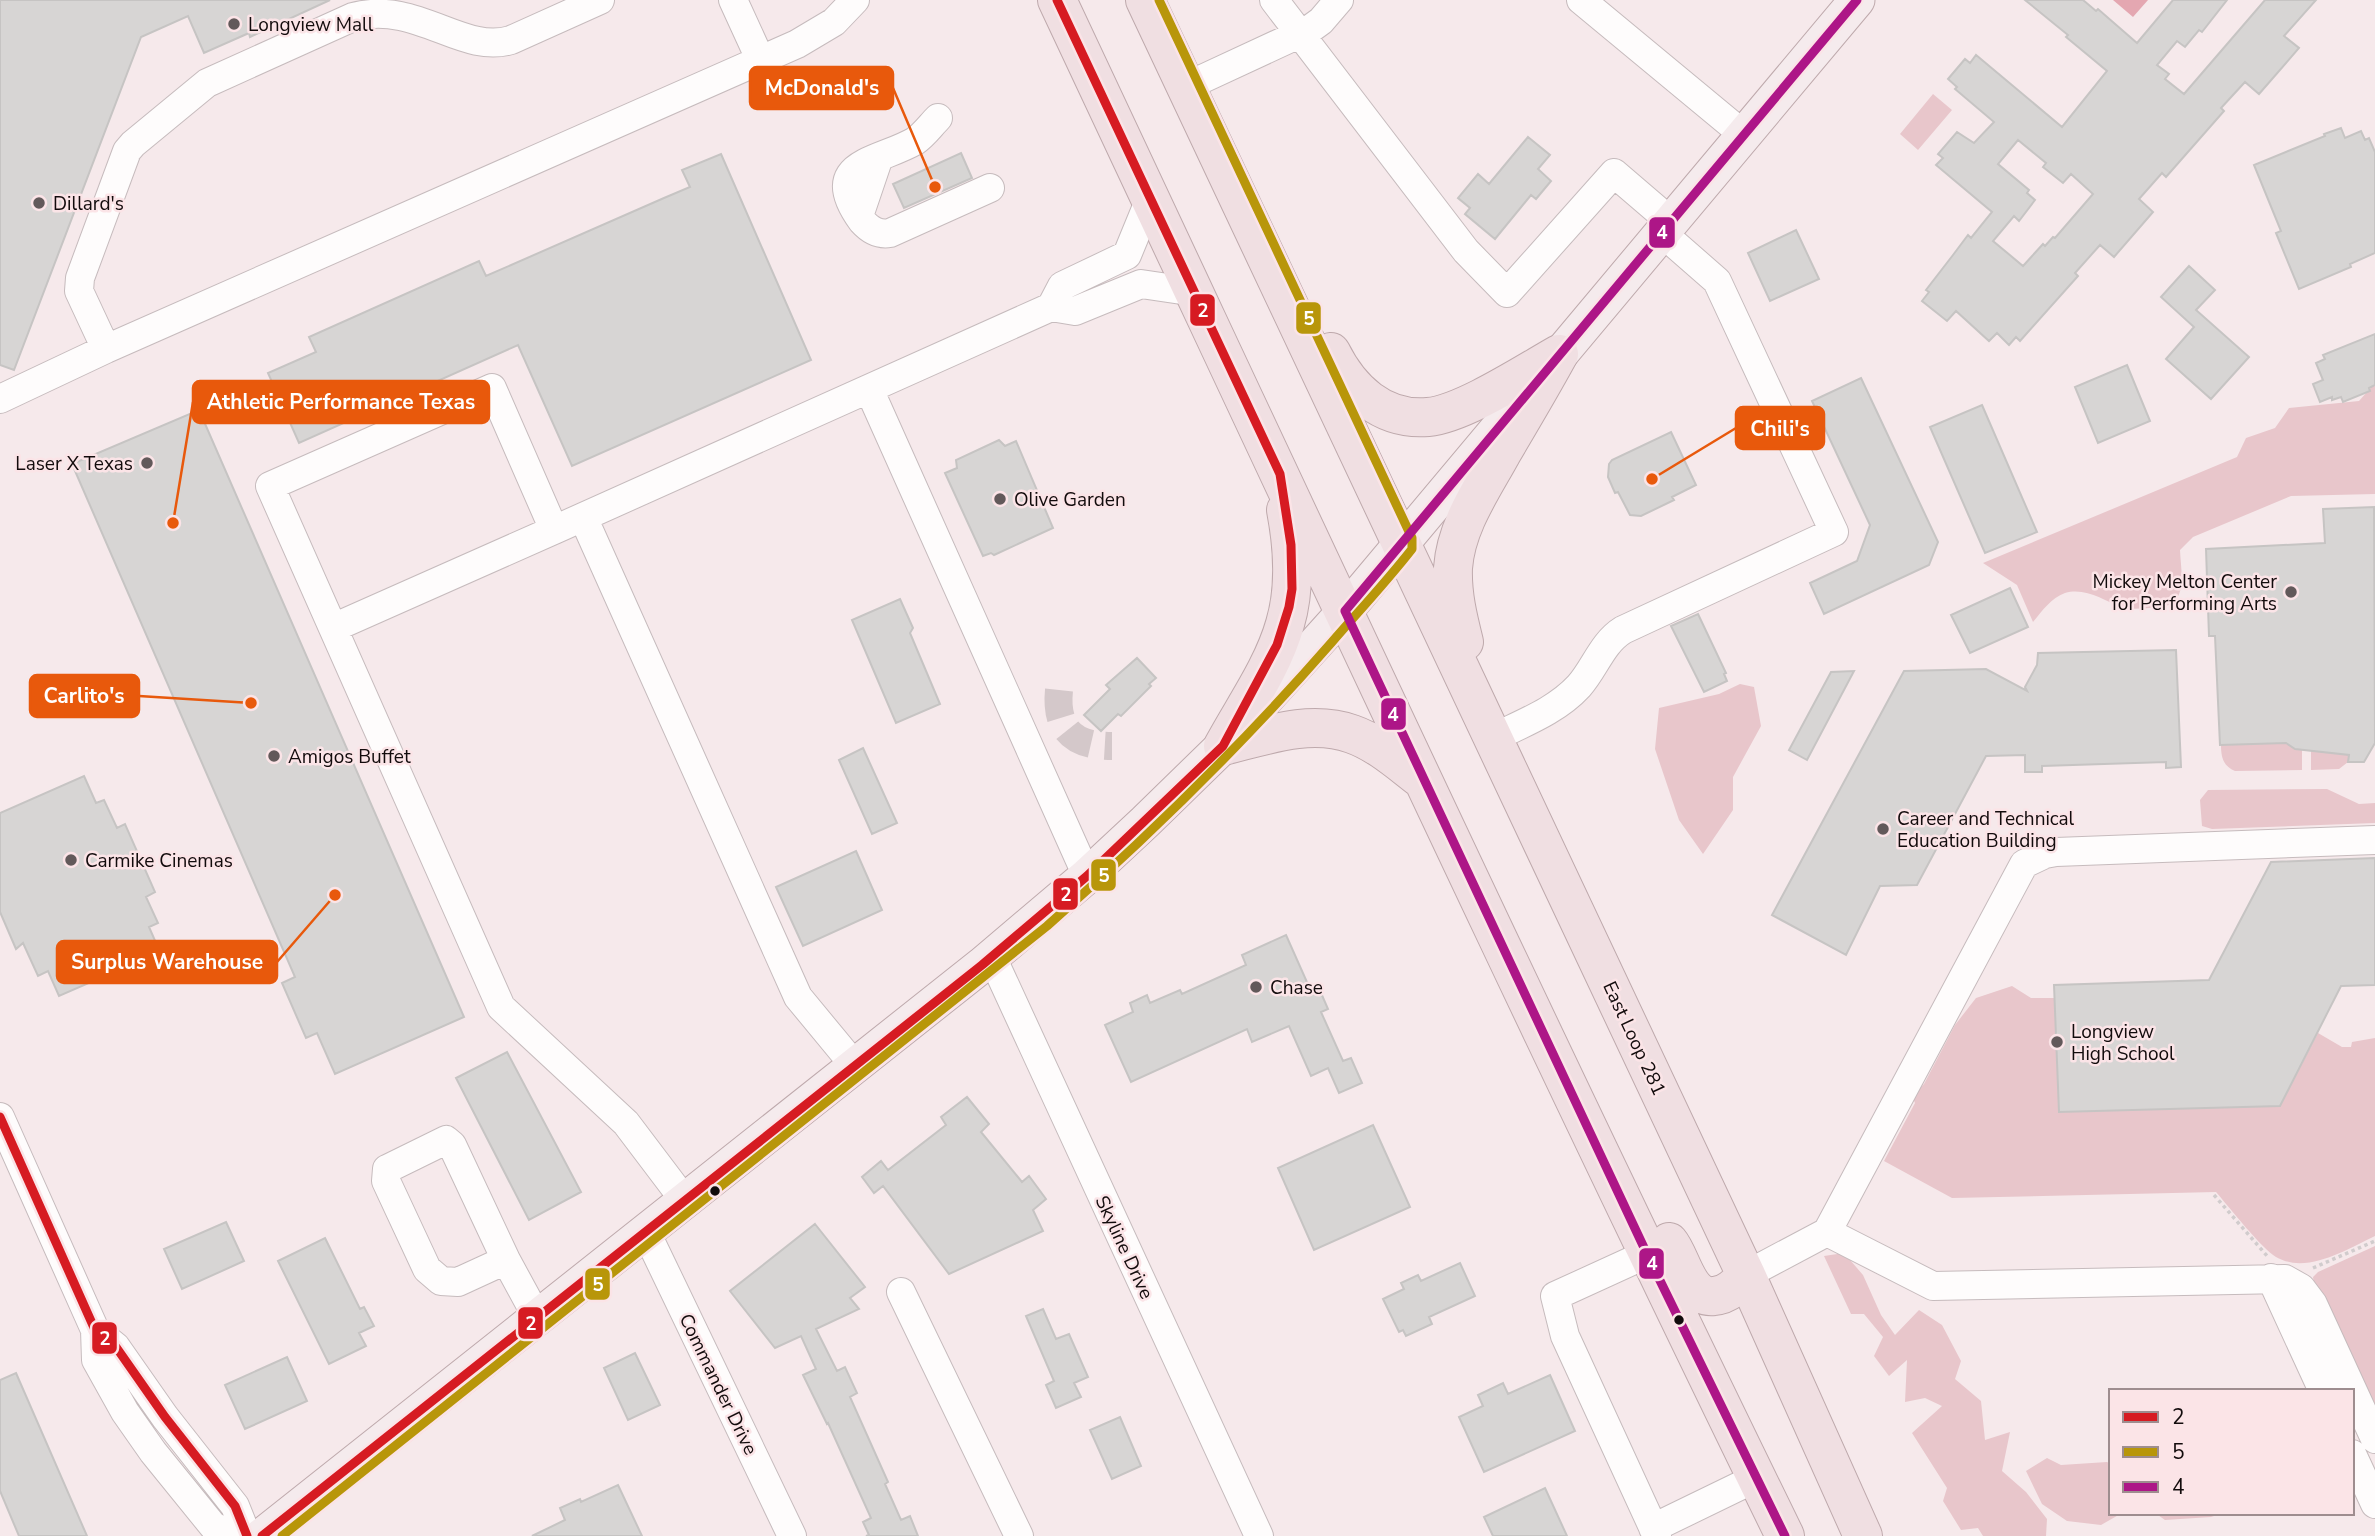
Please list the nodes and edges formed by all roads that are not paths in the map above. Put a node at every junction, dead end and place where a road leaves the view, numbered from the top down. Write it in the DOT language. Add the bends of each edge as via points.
graph roads {
  1 [pos="600,0"];
  2 [pos="733,0"];
  3 [pos="855,0"];
  4 [pos="1057,0"];
  5 [pos="1145,0"];
  6 [pos="1274,0"];
  7 [pos="1339,0"];
  8 [pos="1857,0"];
  9 [pos="1584,1"];
  10 [pos="1301,33"];
  11 [pos="760,59"];
  12 [pos="1185,87"];
  13 [pos="939,118"];
  14 [pos="1744,135"];
  15 [pos="990,188"];
  16 [pos="1150,199"];
  17 [pos="1665,227"];
  18 [pos="1269,265"];
  19 [pos="1195,292"];
  20 [pos="1051,307"];
  21 [pos="106,349"];
  22 [pos="1559,354"];
  23 [pos="869,389"];
  24 [pos="0,399"];
  25 [pos="1279,474"];
  26 [pos="583,517"];
  27 [pos="554,530"];
  28 [pos="1401,543"];
  29 [pos="1345,611"];
  30 [pos="333,628"];
  31 [pos="1487,725"];
  32 [pos="1223,746"];
  33 [pos="1423,781"];
  34 [pos="2375,840"];
  35 [pos="1087,876"];
  36 [pos="992,957"];
  37 [pos="855,1066"];
  38 [pos="0,1117"];
  39 [pos="1605,1165"];
  40 [pos="685,1201"];
  41 [pos="1827,1231"];
  42 [pos="646,1232"];
  43 [pos="1647,1254"];
  44 [pos="506,1260"];
  45 [pos="2273,1271"];
  46 [pos="1746,1275"];
  47 [pos="901,1292"];
  48 [pos="537,1317"];
  49 [pos="95,1330"];
  50 [pos="2322,1389"];
  51 [pos="2351,1389"];
  52 [pos="2354,1395"];
  53 [pos="2375,1439"];
  54 [pos="2354,1458"];
  55 [pos="1756,1478"];
  56 [pos="2375,1504"];
  57 [pos="1655,1532"];
  58 [pos="232,1536"];
  59 [pos="247,1536"];
  60 [pos="262,1536"];
  61 [pos="792,1536"];
  62 [pos="1019,1536"];
  63 [pos="1259,1536"];
  64 [pos="1785,1536"];
  65 [pos="1863,1536"];
  1 -- 21 [label="street" via="495,43 403,14 370,12 199,88 127,152 80,278 79,291"];
  2 -- 11 [label="street"];
  3 -- 11 [label="street" via="819,32"];
  4 -- 16 [label="highway"];
  5 -- 12 [label="highway"];
  6 -- 10 [label="street"];
  7 -- 10 [label="street" via="1321,21"];
  8 -- 14 [label="main road"];
  9 -- 14 [label="street"];
  10 -- 12 [label="street"];
  10 -- 17 [label="street" via="1466,251 1507,293 1614,173"];
  11 -- 21 [label="street"];
  12 -- 18 [label="highway"];
  13 -- 15 [label="street" via="917,139 854,170 847,193 859,216 871,230 890,233"];
  14 -- 17 [label="main road"];
  16 -- 19 [label="highway"];
  16 -- 20 [label="street" via="1128,255 1062,286"];
  17 -- 22 [label="main road"];
  17 -- 31 [label="street" via="1717,281 1834,532 1623,630 1609,641 1567,698 1550,709"];
  18 -- 22 [label="highway" via="1317,323 1347,381 1374,404 1401,415 1427,417 1452,411"];
  18 -- 28 [label="highway, East Loop 281"];
  19 -- 20 [label="street" via="1142,284 1075,311"];
  19 -- 25 [label="highway"];
  20 -- 23 [label="street"];
  21 -- 24 [label="street"];
  22 -- 28 [label="main road"];
  22 -- 31 [label="highway" via="1475,502 1455,554 1455,605"];
  23 -- 26 [label="street"];
  23 -- 35 [label="street"];
  25 -- 29 [label="highway"];
  25 -- 32 [label="highway" via="1292,555 1289,607 1278,645"];
  26 -- 27 [label="street"];
  26 -- 37 [label="street" via="798,997"];
  27 -- 30 [label="street"];
  27 -- 30 [label="street" via="492,387 270,486"];
  28 -- 29 [label="main road"];
  28 -- 31 [label="highway, East Loop 281"];
  29 -- 32 [label="main road"];
  29 -- 33 [label="highway"];
  30 -- 40 [label="street" via="501,1007 626,1123"];
  31 -- 46 [label="highway, East Loop 281"];
  32 -- 33 [label="highway" via="1291,729 1337,730 1368,741"];
  32 -- 35 [label="main road"];
  33 -- 39 [label="highway"];
  34 -- 41 [label="street" via="2056,852 2024,864"];
  35 -- 36 [label="main road"];
  36 -- 37 [label="main road"];
  36 -- 63 [label="street, Skyline Drive"];
  37 -- 40 [label="main road"];
  38 -- 49 [label="street"];
  39 -- 43 [label="highway"];
  39 -- 46 [label="highway" via="1674,1247 1697,1290 1717,1296"];
  40 -- 42 [label="main road"];
  41 -- 45 [label="street" via="1933,1286"];
  41 -- 46 [label="street"];
  42 -- 48 [label="main road"];
  42 -- 61 [label="street, Commander Drive"];
  43 -- 55 [label="highway"];
  43 -- 57 [label="street" via="1555,1296 1565,1336"];
  44 -- 44 [label="street" via="446,1140 387,1169 441,1281 458,1282"];
  44 -- 48 [label="street"];
  45 -- 50 [label="street"];
  45 -- 51 [label="street" via="2307,1295"];
  46 -- 65 [label="highway, East Loop 281"];
  47 -- 62 [label="street"];
  48 -- 60 [label="main road"];
  49 -- 58 [label="street" via="96,1360 125,1412 212,1526"];
  49 -- 59 [label="street" via="116,1347 235,1506"];
  52 -- 53 [label="street"];
  54 -- 56 [label="street"];
  55 -- 57 [label="street"];
  55 -- 64 [label="highway"];
}
